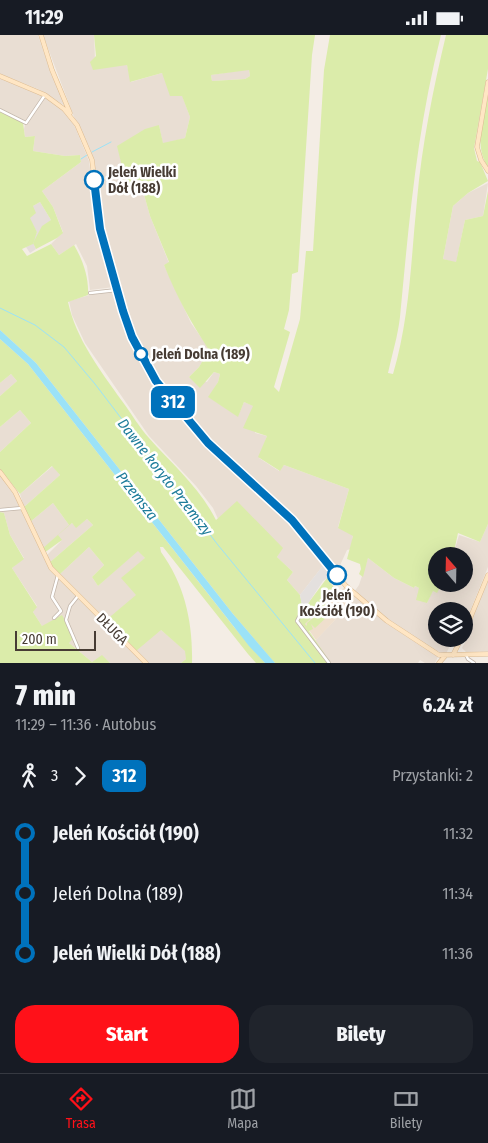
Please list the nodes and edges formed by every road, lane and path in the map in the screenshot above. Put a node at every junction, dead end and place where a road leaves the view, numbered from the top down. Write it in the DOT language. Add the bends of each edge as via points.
graph roads {
  1 [pos="41,35"];
  2 [pos="0,76"];
  3 [pos="488,82"];
  4 [pos="45,95"];
  5 [pos="0,110"];
  6 [pos="71,115"];
  7 [pos="488,171"];
  8 [pos="117,290"];
  9 [pos="90,293"];
  10 [pos="0,472"];
  11 [pos="22,508"];
  12 [pos="0,510"];
  13 [pos="58,575"];
  14 [pos="488,575"];
  15 [pos="78,596"];
  16 [pos="303,609"];
  17 [pos="473,611"];
  18 [pos="54,618"];
  19 [pos="78,647"];
  20 [pos="457,647"];
  21 [pos="462,647"];
  22 [pos="488,654"];
  23 [pos="453,655"];
  24 [pos="464,655"];
  25 [pos="445,656"];
  26 [pos="470,662"];
  27 [pos="146,663"];
  28 [pos="329,663"];
  29 [pos="439,663"];
  30 [pos="474,663"];
  1 -- 6 [label="street"];
  2 -- 4 [label="street"];
  3 -- 7 [label="street" via="477,147"];
  4 -- 5 [label="street" via="26,123"];
  4 -- 6 [label="street"];
  6 -- 8 [label="street" via="92,160 100,229"];
  8 -- 9 [label="street"];
  8 -- 25 [label="street" via="130,333 148,367 161,388 208,443 296,525 356,595 387,621 430,650"];
  10 -- 11 [label="street, DŁUGA"];
  11 -- 12 [label="street"];
  11 -- 13 [label="street, DŁUGA" via="46,560"];
  13 -- 15 [label="street, DŁUGA"];
  13 -- 18 [label="street" via="52,597 61,611"];
  14 -- 17 [label="street"];
  15 -- 19 [label="street" via="66,620"];
  15 -- 27 [label="street, DŁUGA"];
  16 -- 28 [label="street" via="297,621"];
  20 -- 23 [label="street"];
  21 -- 24 [label="street"];
  22 -- 24 [label="street"];
  23 -- 24 [label="street"];
  23 -- 25 [label="street"];
  24 -- 26 [label="street"];
  25 -- 29 [label="street"];
  26 -- 30 [label="street"];
}
